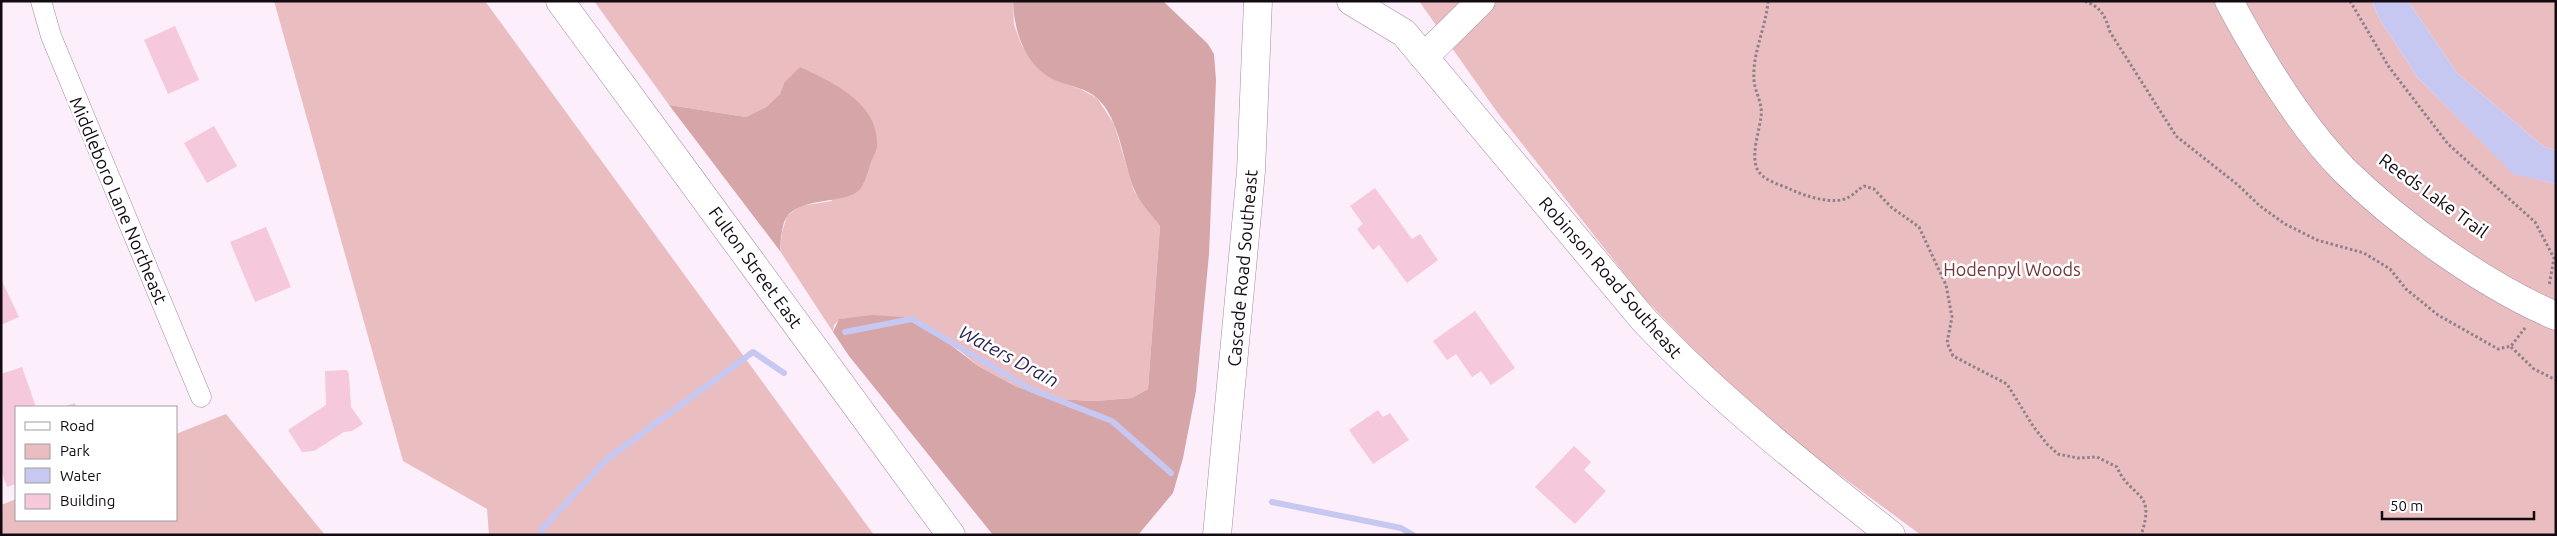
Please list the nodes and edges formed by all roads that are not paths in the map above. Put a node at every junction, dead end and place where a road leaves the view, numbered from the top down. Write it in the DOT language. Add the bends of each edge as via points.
graph roads {
  1 [pos="41,1"];
  2 [pos="560,1"];
  3 [pos="1258,1"];
  4 [pos="1351,1"];
  5 [pos="1481,1"];
  6 [pos="2229,1"];
  7 [pos="1424,57"];
  8 [pos="2550,300"];
  9 [pos="201,397"];
  10 [pos="951,535"];
  11 [pos="1217,535"];
  12 [pos="1891,535"];
  1 -- 9 [label="street, Middleboro Lane Northeast" via="51,36"];
  2 -- 10 [label="main road, Fulton Street East"];
  3 -- 11 [label="main road, Cascade Road Southeast" via="1251,171"];
  4 -- 7 [label="main road, Robinson Road Southeast" via="1404,33"];
  5 -- 7 [label="main road"];
  6 -- 8 [label="main road" via="2250,41 2306,124 2344,169 2433,244 2486,279"];
  7 -- 12 [label="main road, Robinson Road Southeast" via="1643,319 1675,352 1783,449"];
}
